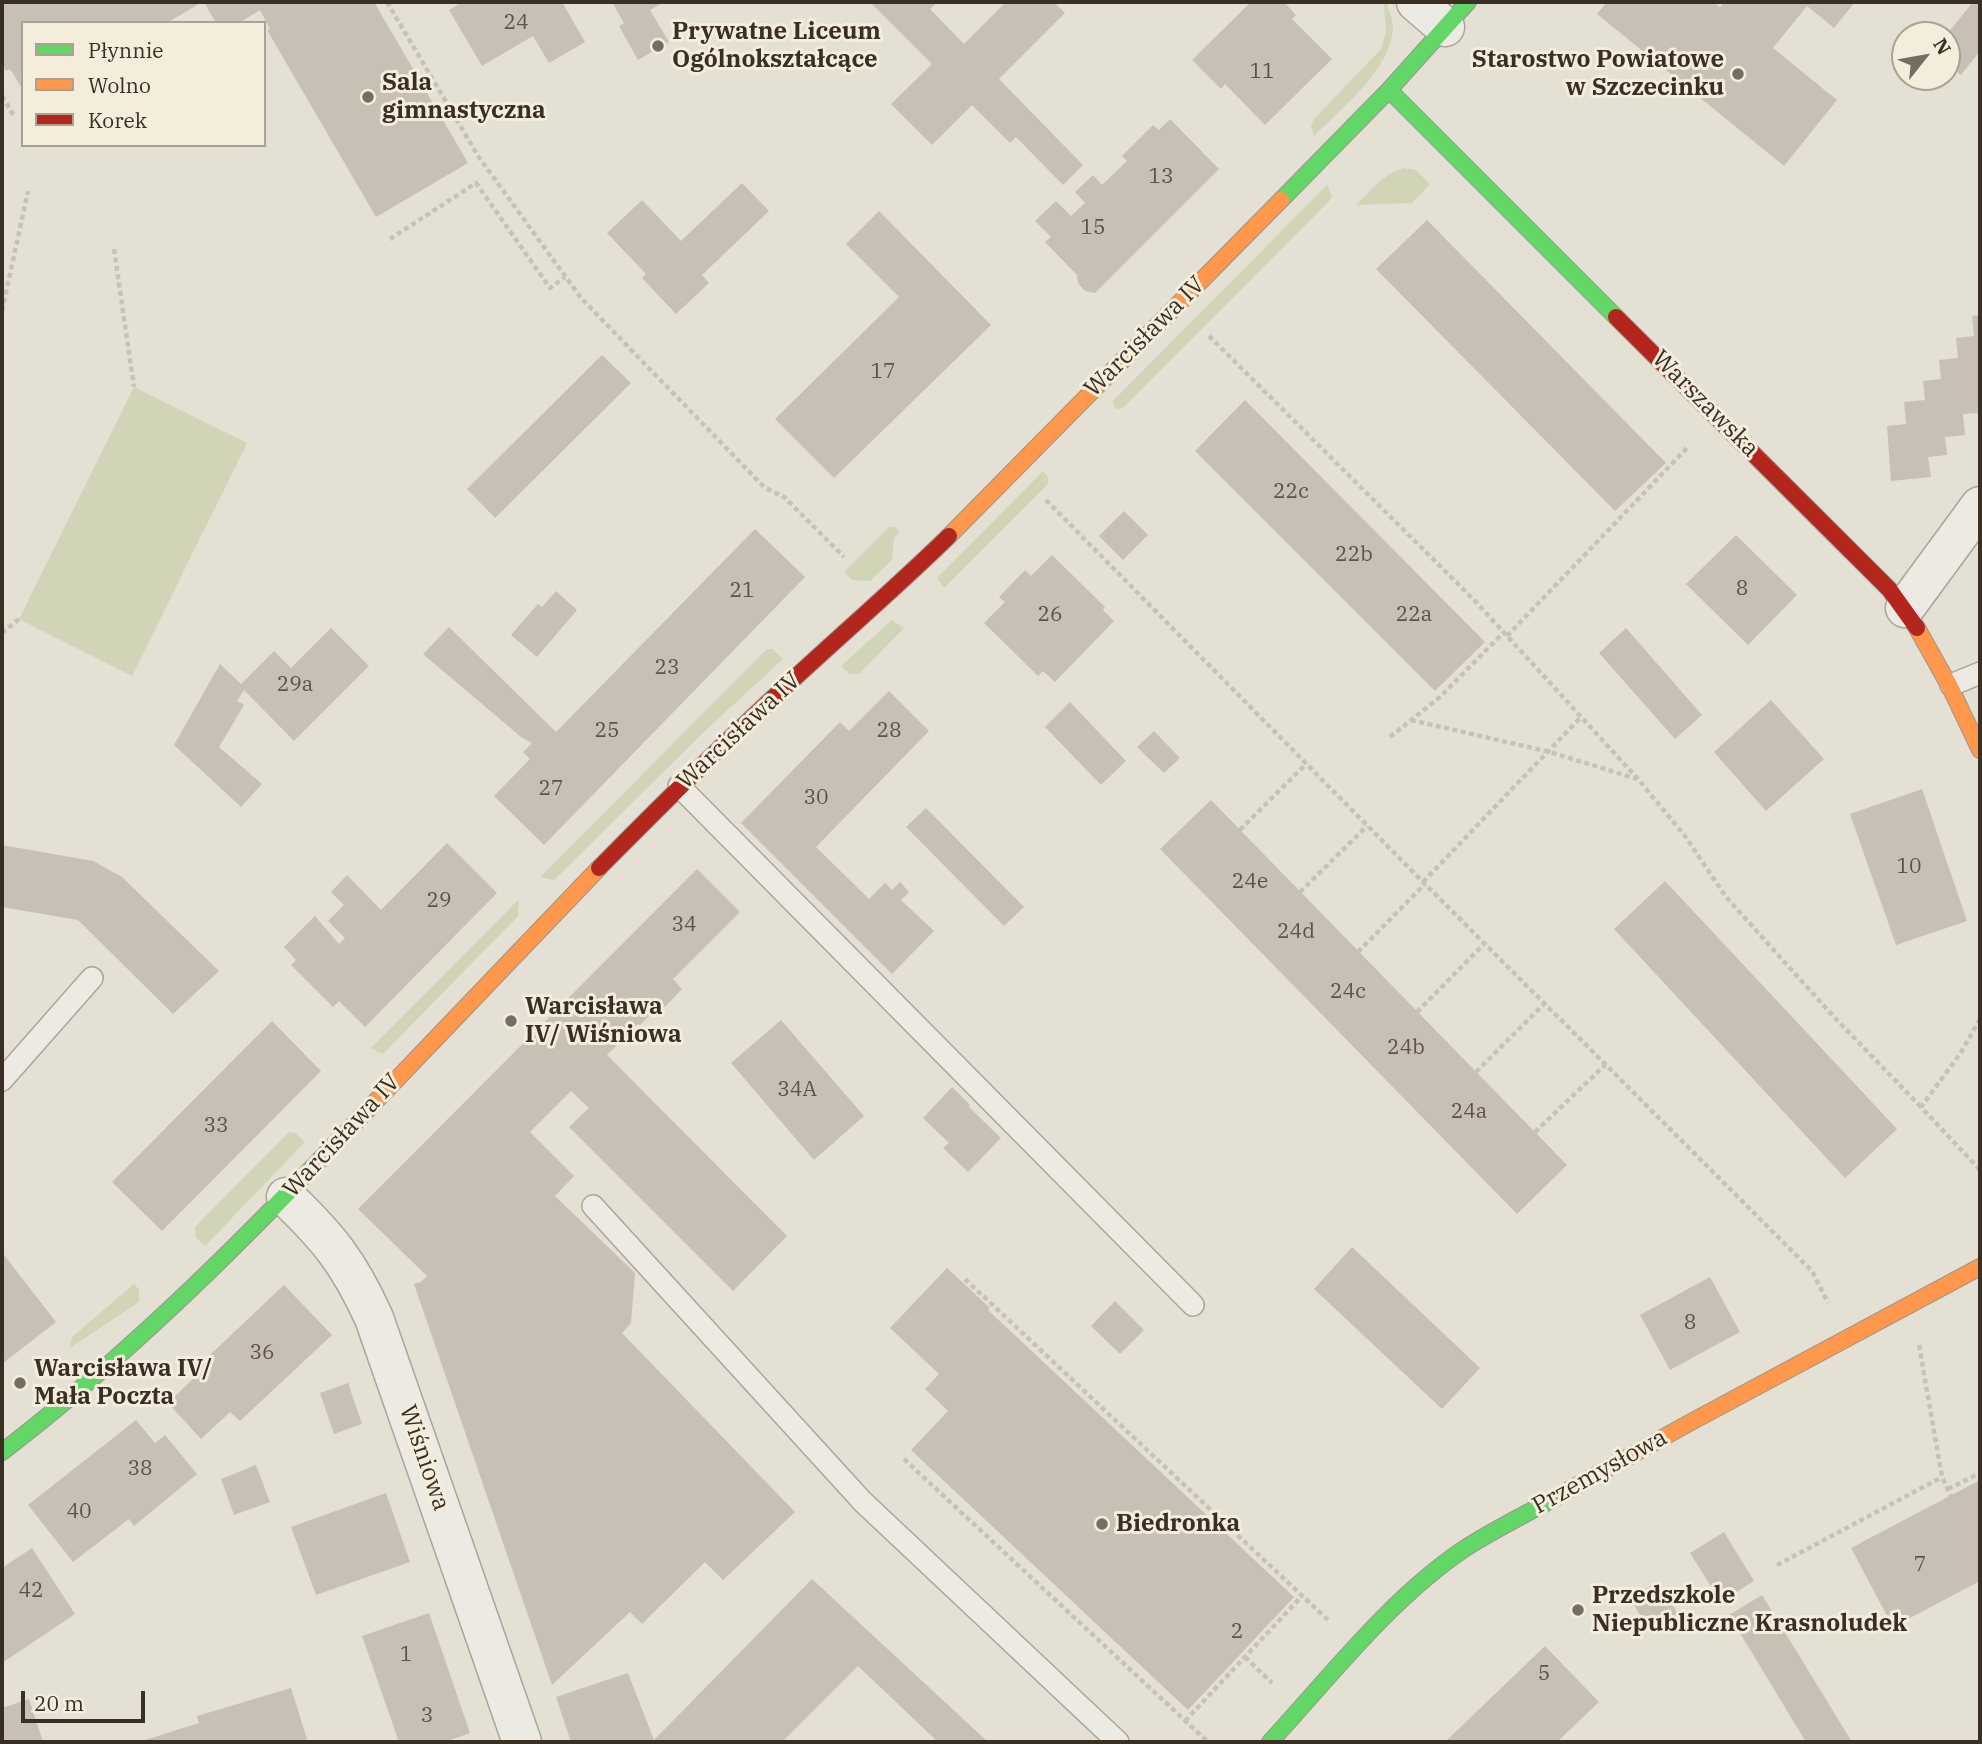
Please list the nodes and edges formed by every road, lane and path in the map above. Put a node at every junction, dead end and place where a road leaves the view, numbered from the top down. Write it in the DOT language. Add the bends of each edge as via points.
graph roads {
  1 [pos="387,2"];
  2 [pos="1416,2"];
  3 [pos="1456,14"];
  4 [pos="1389,90"];
  5 [pos="2,96"];
  6 [pos="14,116"];
  7 [pos="28,191"];
  8 [pos="390,239"];
  9 [pos="114,249"];
  10 [pos="565,277"];
  11 [pos="2,311"];
  12 [pos="1209,336"];
  13 [pos="134,387"];
  14 [pos="1688,446"];
  15 [pos="1046,500"];
  16 [pos="1980,506"];
  17 [pos="844,557"];
  18 [pos="1905,608"];
  19 [pos="19,620"];
  20 [pos="2,633"];
  21 [pos="1506,634"];
  22 [pos="1980,673"];
  23 [pos="1951,685"];
  24 [pos="1581,717"];
  25 [pos="1411,720"];
  26 [pos="1390,737"];
  27 [pos="1980,750"];
  28 [pos="1550,752"];
  29 [pos="1306,764"];
  30 [pos="1638,779"];
  31 [pos="679,786"];
  32 [pos="1367,826"];
  33 [pos="1240,830"];
  34 [pos="1424,883"];
  35 [pos="1300,892"];
  36 [pos="1484,944"];
  37 [pos="1358,951"];
  38 [pos="92,978"];
  39 [pos="1544,1004"];
  40 [pos="1417,1012"];
  41 [pos="1980,1019"];
  42 [pos="1605,1065"];
  43 [pos="1476,1072"];
  44 [pos="2,1080"];
  45 [pos="1921,1107"];
  46 [pos="1535,1132"];
  47 [pos="1980,1170"];
  48 [pos="286,1197"];
  49 [pos="593,1206"];
  50 [pos="1980,1268"];
  51 [pos="965,1279"];
  52 [pos="1193,1305"];
  53 [pos="1832,1310"];
  54 [pos="1917,1337"];
  55 [pos="2,1452"];
  56 [pos="904,1459"];
  57 [pos="1980,1473"];
  58 [pos="1942,1477"];
  59 [pos="1948,1489"];
  60 [pos="1951,1496"];
  61 [pos="1777,1565"];
  62 [pos="1302,1596"];
  63 [pos="1334,1626"];
  64 [pos="1245,1657"];
  65 [pos="1276,1686"];
  66 [pos="1185,1721"];
  67 [pos="521,1742"];
  68 [pos="1118,1742"];
  69 [pos="1208,1742"];
  70 [pos="1270,1742"];
  1 -- 10 [label="path" via="478,156"];
  2 -- 3 [label="street"];
  3 -- 4 [label="street, Warcisława IV"];
  4 -- 18 [label="street, Warszawska"];
  4 -- 31 [label="street, Warcisława IV" via="900,585"];
  5 -- 6 [label="path"];
  7 -- 11 [label="path"];
  8 -- 10 [label="path" via="476,183 550,288"];
  9 -- 13 [label="path"];
  10 -- 17 [label="path" via="764,487 784,497"];
  12 -- 21 [label="path"];
  14 -- 21 [label="path"];
  15 -- 29 [label="path"];
  16 -- 18 [label="street"];
  18 -- 23 [label="street, Warszawska"];
  19 -- 20 [label="path"];
  21 -- 24 [label="path"];
  21 -- 25 [label="path"];
  22 -- 23 [label="lane"];
  23 -- 27 [label="street, Warszawska"];
  24 -- 28 [label="path"];
  24 -- 30 [label="path"];
  25 -- 26 [label="path"];
  25 -- 28 [label="path"];
  28 -- 30 [label="path"];
  28 -- 34 [label="path"];
  29 -- 32 [label="path"];
  29 -- 33 [label="path"];
  30 -- 45 [label="path" via="1685,836 1726,897"];
  31 -- 48 [label="street, Warcisława IV"];
  31 -- 52 [label="lane"];
  32 -- 34 [label="path"];
  32 -- 35 [label="path"];
  34 -- 36 [label="path"];
  34 -- 37 [label="path"];
  36 -- 39 [label="path"];
  36 -- 40 [label="path"];
  38 -- 44 [label="lane"];
  39 -- 42 [label="path"];
  39 -- 43 [label="path"];
  41 -- 45 [label="path"];
  42 -- 46 [label="path"];
  42 -- 53 [label="path" via="1812,1271"];
  45 -- 47 [label="path"];
  48 -- 55 [label="street, Warcisława IV" via="116,1358"];
  48 -- 67 [label="street, Wiśniowa" via="341,1255 374,1318"];
  49 -- 68 [label="lane" via="863,1503"];
  50 -- 70 [label="street, Przemysłowa" via="1464,1549 1395,1608"];
  51 -- 62 [label="path"];
  54 -- 58 [label="path"];
  56 -- 66 [label="path"];
  57 -- 59 [label="path"];
  58 -- 59 [label="path"];
  58 -- 61 [label="path"];
  59 -- 60 [label="path"];
  62 -- 63 [label="path"];
  62 -- 64 [label="path"];
  64 -- 65 [label="path"];
  64 -- 66 [label="path"];
  66 -- 69 [label="path"];
}
